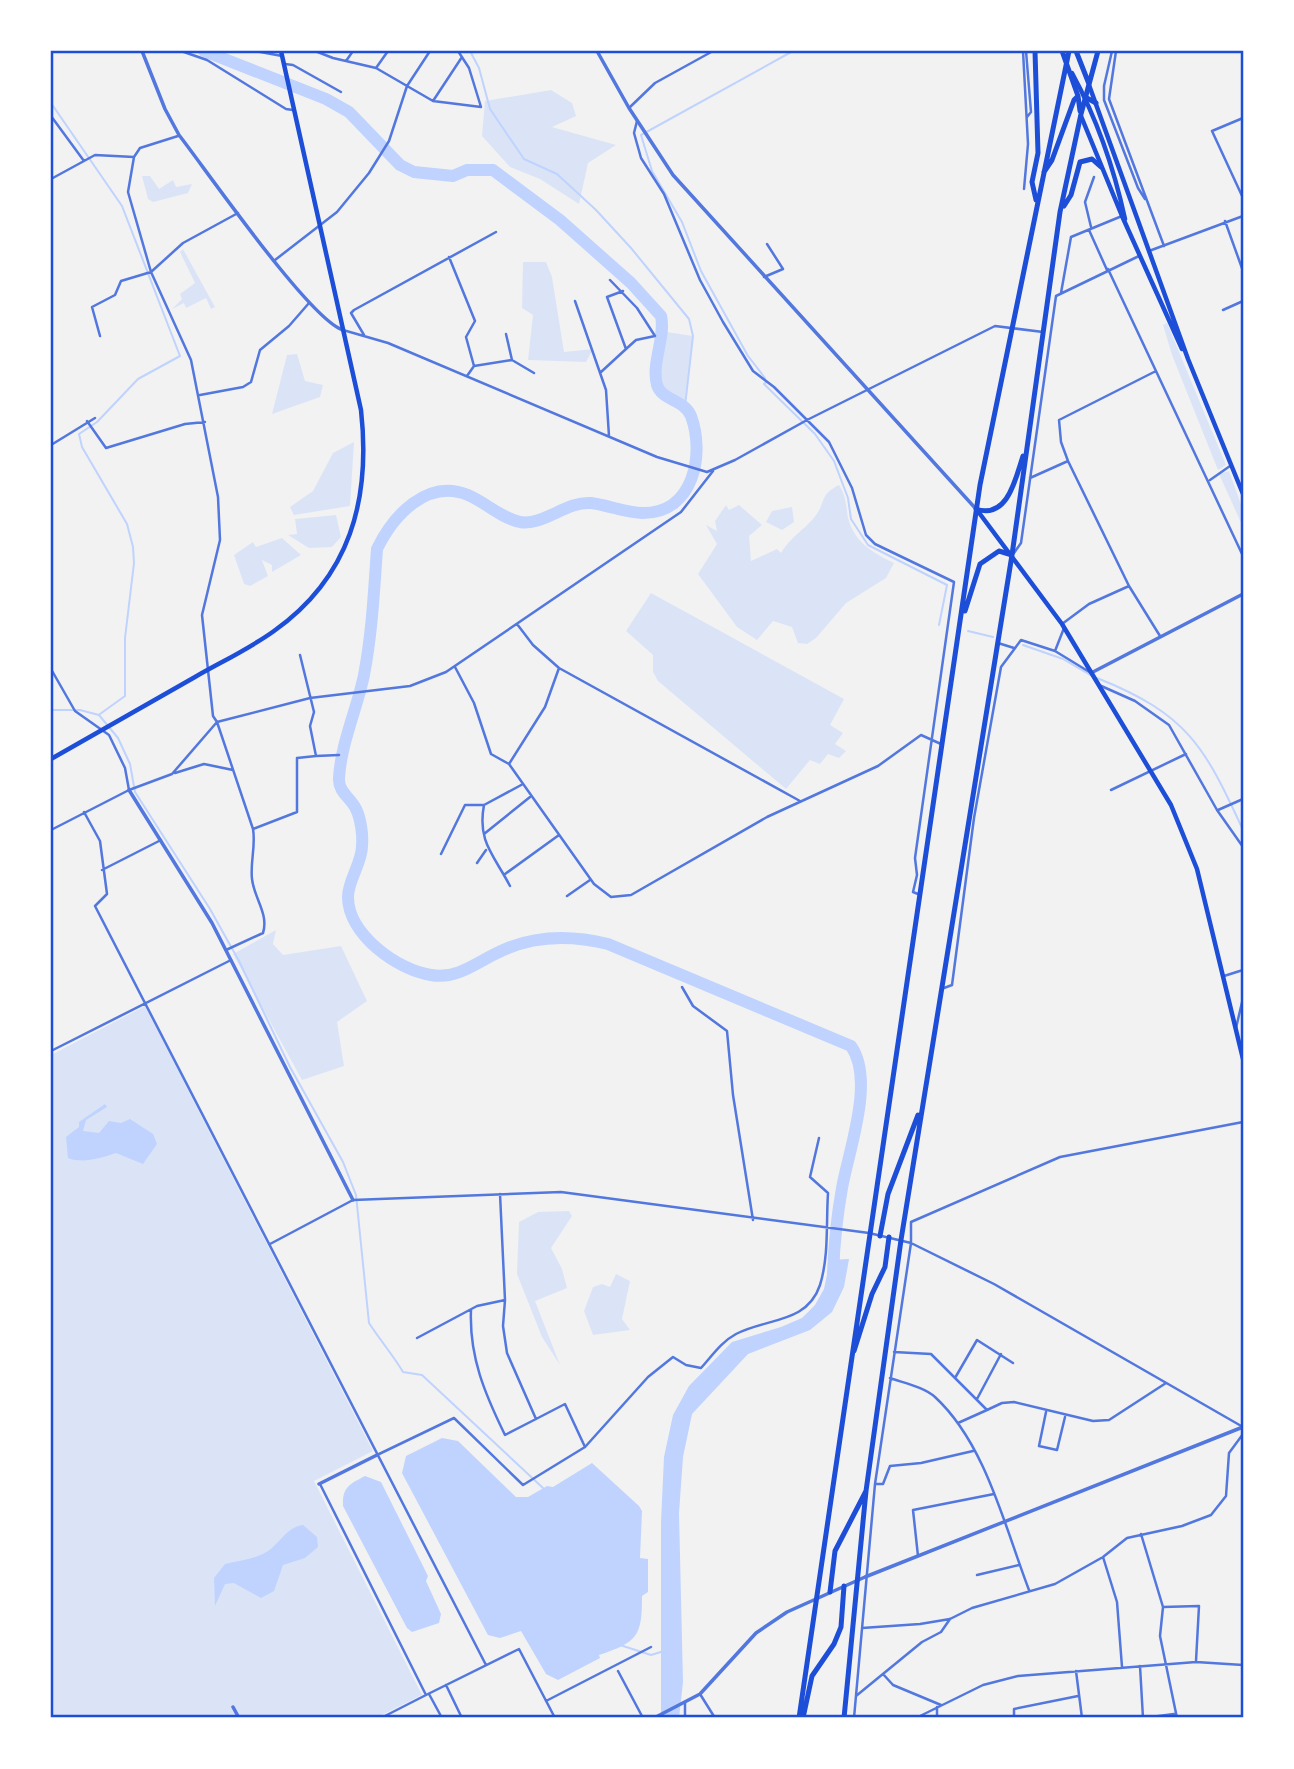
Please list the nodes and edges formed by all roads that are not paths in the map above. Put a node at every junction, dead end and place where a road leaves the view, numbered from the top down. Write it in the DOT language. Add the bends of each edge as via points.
graph roads {
  1 [pos="142,51"];
  2 [pos="181,51"];
  3 [pos="255,51"];
  4 [pos="316,51"];
  5 [pos="353,51"];
  6 [pos="388,51"];
  7 [pos="430,51"];
  8 [pos="458,51"];
  9 [pos="597,51"];
  10 [pos="713,51"];
  11 [pos="1024,51"];
  12 [pos="1035,51"];
  13 [pos="1062,51"];
  14 [pos="1069,51"];
  15 [pos="1098,51"];
  16 [pos="1114,51"];
  17 [pos="1078,52"];
  18 [pos="281,54"];
  19 [pos="463,57"];
  20 [pos="346,61"];
  21 [pos="1066,62"];
  22 [pos="284,67"];
  23 [pos="376,68"];
  24 [pos="1089,84"];
  25 [pos="407,86"];
  26 [pos="341,92"];
  27 [pos="1082,97"];
  28 [pos="433,102"];
  29 [pos="1096,103"];
  30 [pos="293,107"];
  31 [pos="629,108"];
  32 [pos="1081,114"];
  33 [pos="51,116"];
  34 [pos="1243,118"];
  35 [pos="637,121"];
  36 [pos="179,135"];
  37 [pos="134,157"];
  38 [pos="84,161"];
  39 [pos="1101,167"];
  40 [pos="1041,176"];
  41 [pos="1094,177"];
  42 [pos="51,179"];
  43 [pos="1024,190"];
  44 [pos="1243,198"];
  45 [pos="1036,203"];
  46 [pos="1060,212"];
  47 [pos="238,213"];
  48 [pos="1122,216"];
  49 [pos="1243,216"];
  50 [pos="1226,221"];
  51 [pos="321,227"];
  52 [pos="1090,229"];
  53 [pos="1128,230"];
  54 [pos="496,232"];
  55 [pos="767,244"];
  56 [pos="1164,246"];
  57 [pos="1149,251"];
  58 [pos="1139,255"];
  59 [pos="449,257"];
  60 [pos="275,260"];
  61 [pos="1107,270"];
  62 [pos="1243,271"];
  63 [pos="150,272"];
  64 [pos="764,277"];
  65 [pos="610,279"];
  66 [pos="623,291"];
  67 [pos="1061,293"];
  68 [pos="575,301"];
  69 [pos="1243,301"];
  70 [pos="309,303"];
  71 [pos="1223,310"];
  72 [pos="1012,327"];
  73 [pos="343,330"];
  74 [pos="1044,332"];
  75 [pos="506,334"];
  76 [pos="364,335"];
  77 [pos="100,336"];
  78 [pos="626,349"];
  79 [pos="1188,359"];
  80 [pos="512,360"];
  81 [pos="474,366"];
  82 [pos="1156,371"];
  83 [pos="601,372"];
  84 [pos="534,373"];
  85 [pos="467,376"];
  86 [pos="867,390"];
  87 [pos="200,394"];
  88 [pos="95,418"];
  89 [pos="807,420"];
  90 [pos="87,421"];
  91 [pos="205,422"];
  92 [pos="609,436"];
  93 [pos="1028,439"];
  94 [pos="51,445"];
  95 [pos="1068,461"];
  96 [pos="1231,466"];
  97 [pos="713,471"];
  98 [pos="1030,478"];
  99 [pos="1210,480"];
  100 [pos="1243,494"];
  101 [pos="976,509"];
  102 [pos="1012,555"];
  103 [pos="1243,556"];
  104 [pos="1129,586"];
  105 [pos="1243,594"];
  106 [pos="517,624"];
  107 [pos="961,624"];
  108 [pos="1063,626"];
  109 [pos="1161,638"];
  110 [pos="998,643"];
  111 [pos="1015,649"];
  112 [pos="1055,651"];
  113 [pos="300,655"];
  114 [pos="455,667"];
  115 [pos="559,668"];
  116 [pos="51,670"];
  117 [pos="208,670"];
  118 [pos="1091,673"];
  119 [pos="1098,685"];
  120 [pos="310,698"];
  121 [pos="217,722"];
  122 [pos="104,729"];
  123 [pos="931,740"];
  124 [pos="940,744"];
  125 [pos="1185,754"];
  126 [pos="339,755"];
  127 [pos="316,756"];
  128 [pos="51,759"];
  129 [pos="509,764"];
  130 [pos="233,770"];
  131 [pos="1151,772"];
  132 [pos="172,774"];
  133 [pos="523,784"];
  134 [pos="130,790"];
  135 [pos="1111,790"];
  136 [pos="531,796"];
  137 [pos="1243,799"];
  138 [pos="801,802"];
  139 [pos="484,805"];
  140 [pos="1217,810"];
  141 [pos="84,812"];
  142 [pos="253,829"];
  143 [pos="51,830"];
  144 [pos="484,834"];
  145 [pos="559,835"];
  146 [pos="161,840"];
  147 [pos="1243,847"];
  148 [pos="486,849"];
  149 [pos="441,854"];
  150 [pos="477,863"];
  151 [pos="103,870"];
  152 [pos="504,875"];
  153 [pos="590,880"];
  154 [pos="510,886"];
  155 [pos="918,894"];
  156 [pos="567,896"];
  157 [pos="226,950"];
  158 [pos="231,961"];
  159 [pos="1243,970"];
  160 [pos="1224,976"];
  161 [pos="682,987"];
  162 [pos="943,988"];
  163 [pos="1243,998"];
  164 [pos="146,1004"];
  165 [pos="1236,1028"];
  166 [pos="51,1051"];
  167 [pos="1243,1059"];
  168 [pos="923,1102"];
  169 [pos="1243,1122"];
  170 [pos="819,1138"];
  171 [pos="500,1194"];
  172 [pos="353,1200"];
  173 [pos="753,1220"];
  174 [pos="829,1228"];
  175 [pos="869,1233"];
  176 [pos="880,1236"];
  177 [pos="889,1237"];
  178 [pos="901,1240"];
  179 [pos="911,1243"];
  180 [pos="270,1244"];
  181 [pos="505,1300"];
  182 [pos="471,1310"];
  183 [pos="417,1338"];
  184 [pos="894,1352"];
  185 [pos="1001,1353"];
  186 [pos="851,1357"];
  187 [pos="1013,1363"];
  188 [pos="890,1378"];
  189 [pos="955,1378"];
  190 [pos="1166,1383"];
  191 [pos="977,1399"];
  192 [pos="987,1410"];
  193 [pos="1046,1412"];
  194 [pos="1066,1416"];
  195 [pos="536,1419"];
  196 [pos="958,1423"];
  197 [pos="1243,1427"];
  198 [pos="1243,1434"];
  199 [pos="585,1447"];
  200 [pos="973,1451"];
  201 [pos="377,1455"];
  202 [pos="319,1484"];
  203 [pos="875,1484"];
  204 [pos="866,1491"];
  205 [pos="994,1494"];
  206 [pos="1006,1522"];
  207 [pos="1141,1534"];
  208 [pos="918,1556"];
  209 [pos="1103,1557"];
  210 [pos="1020,1565"];
  211 [pos="977,1575"];
  212 [pos="862,1578"];
  213 [pos="844,1586"];
  214 [pos="1029,1590"];
  215 [pos="830,1592"];
  216 [pos="818,1598"];
  217 [pos="1163,1606"];
  218 [pos="950,1619"];
  219 [pos="862,1628"];
  220 [pos="651,1647"];
  221 [pos="1196,1662"];
  222 [pos="486,1665"];
  223 [pos="1165,1665"];
  224 [pos="1243,1665"];
  225 [pos="1140,1666"];
  226 [pos="1122,1667"];
  227 [pos="618,1671"];
  228 [pos="1076,1671"];
  229 [pos="883,1674"];
  230 [pos="446,1685"];
  231 [pos="700,1694"];
  232 [pos="428,1695"];
  233 [pos="1078,1696"];
  234 [pos="855,1697"];
  235 [pos="546,1701"];
  236 [pos="685,1703"];
  237 [pos="939,1706"];
  238 [pos="233,1707"];
  239 [pos="461,1716"];
  240 [pos="1176,1716"];
  241 [pos="239,1718"];
  242 [pos="381,1718"];
  243 [pos="442,1718"];
  244 [pos="555,1718"];
  245 [pos="642,1718"];
  246 [pos="654,1718"];
  247 [pos="685,1718"];
  248 [pos="715,1718"];
  249 [pos="801,1718"];
  250 [pos="844,1718"];
  251 [pos="853,1718"];
  252 [pos="916,1718"];
  253 [pos="937,1718"];
  254 [pos="1014,1718"];
  255 [pos="1082,1718"];
  1 -- 36 [label="street"];
  2 -- 30 [label="street" via="207,60 285,109"];
  3 -- 18 [label="street"];
  4 -- 20 [label="street"];
  5 -- 20 [label="street"];
  6 -- 23 [label="street"];
  7 -- 25 [label="street"];
  8 -- 19 [label="street"];
  9 -- 31 [label="street"];
  10 -- 31 [label="street" via="655,83"];
  11 -- 43 [label="street"];
  12 -- 45 [label="highway" via="1038,153 1032,182"];
  13 -- 21 [label="highway"];
  14 -- 21 [label="highway"];
  15 -- 24 [label="highway"];
  16 -- 56 [label="street" via="1104,100"];
  17 -- 21 [label="highway"];
  17 -- 24 [label="highway"];
  18 -- 22 [label="main road"];
  19 -- 28 [label="street"];
  19 -- 28 [label="street" via="481,107"];
  20 -- 23 [label="street"];
  21 -- 27 [label="highway"];
  21 -- 40 [label="highway"];
  22 -- 26 [label="street" via="293,65"];
  22 -- 30 [label="main road"];
  23 -- 25 [label="street"];
  24 -- 27 [label="highway"];
  24 -- 29 [label="main road"];
  25 -- 28 [label="street"];
  25 -- 51 [label="street" via="389,141"];
  27 -- 29 [label="highway"];
  27 -- 32 [label="highway"];
  27 -- 40 [label="highway" via="1074,100 1052,160"];
  27 -- 53 [label="main road" via="1116,177"];
  29 -- 57 [label="main road"];
  30 -- 51 [label="main road"];
  31 -- 35 [label="street"];
  32 -- 39 [label="main road"];
  32 -- 46 [label="highway"];
  33 -- 38 [label="street"];
  34 -- 44 [label="street" via="1212,131"];
  35 -- 64 [label="street" via="673,175"];
  35 -- 89 [label="street" via="634,133 641,158 664,194 723,322 753,371"];
  36 -- 37 [label="street" via="140,148"];
  36 -- 47 [label="street"];
  37 -- 38 [label="street" via="95,155"];
  37 -- 63 [label="street" via="128,192"];
  38 -- 42 [label="street"];
  39 -- 46 [label="highway" via="1092,159 1080,162 1071,195"];
  39 -- 48 [label="main road"];
  40 -- 45 [label="highway"];
  41 -- 52 [label="street" via="1084,202"];
  45 -- 72 [label="highway"];
  46 -- 74 [label="highway"];
  47 -- 60 [label="street"];
  47 -- 63 [label="street" via="183,243"];
  48 -- 52 [label="street"];
  48 -- 53 [label="main road"];
  49 -- 50 [label="street"];
  50 -- 56 [label="street"];
  50 -- 62 [label="street"];
  51 -- 60 [label="street"];
  51 -- 73 [label="main road"];
  52 -- 61 [label="street"];
  52 -- 67 [label="street" via="1071,237"];
  53 -- 58 [label="main road"];
  54 -- 59 [label="street"];
  55 -- 64 [label="street" via="783,269"];
  56 -- 57 [label="street"];
  57 -- 79 [label="main road"];
  58 -- 61 [label="street"];
  58 -- 79 [label="main road"];
  59 -- 76 [label="street" via="351,313"];
  59 -- 81 [label="street" via="475,321 466,337"];
  60 -- 70 [label="street"];
  61 -- 67 [label="street"];
  61 -- 82 [label="street"];
  63 -- 77 [label="street" via="121,281 116,295 92,307"];
  63 -- 87 [label="street" via="191,360"];
  64 -- 86 [label="street"];
  65 -- 66 [label="street"];
  66 -- 78 [label="street" via="607,297"];
  66 -- 78 [label="street" via="655,337 636,341"];
  67 -- 98 [label="street" via="1056,296"];
  68 -- 83 [label="street"];
  69 -- 71 [label="street"];
  70 -- 73 [label="street" via="331,327"];
  70 -- 87 [label="street" via="260,350 251,383"];
  72 -- 74 [label="street"];
  72 -- 86 [label="street" via="995,326"];
  72 -- 101 [label="highway"];
  73 -- 76 [label="street"];
  73 -- 117 [label="main road" via="365,446 362,499 355,524 333,569 303,606 274,631"];
  74 -- 93 [label="highway"];
  75 -- 80 [label="street"];
  76 -- 85 [label="street"];
  78 -- 83 [label="street"];
  79 -- 96 [label="main road"];
  80 -- 81 [label="street"];
  80 -- 84 [label="street"];
  81 -- 85 [label="street"];
  82 -- 95 [label="street" via="1059,419"];
  82 -- 99 [label="street"];
  83 -- 92 [label="street"];
  85 -- 92 [label="street"];
  86 -- 89 [label="street"];
  86 -- 101 [label="street"];
  87 -- 91 [label="street"];
  88 -- 90 [label="street"];
  89 -- 97 [label="street"];
  89 -- 123 [label="street" via="841,462 866,535 875,544 954,582"];
  90 -- 91 [label="street" via="106,448"];
  90 -- 94 [label="street"];
  91 -- 117 [label="street" via="220,540 202,615"];
  92 -- 97 [label="street" via="690,469"];
  93 -- 101 [label="highway" via="1006,499 991,509"];
  93 -- 102 [label="highway"];
  95 -- 98 [label="street"];
  95 -- 104 [label="street"];
  96 -- 99 [label="street"];
  96 -- 100 [label="main road"];
  97 -- 106 [label="street" via="681,512"];
  98 -- 102 [label="street" via="1021,543"];
  99 -- 103 [label="street"];
  101 -- 102 [label="main road"];
  101 -- 107 [label="highway"];
  102 -- 107 [label="highway" via="999,551 981,564"];
  102 -- 108 [label="main road"];
  102 -- 110 [label="highway"];
  104 -- 108 [label="street" via="1088,604"];
  104 -- 109 [label="street"];
  105 -- 109 [label="street"];
  106 -- 114 [label="street"];
  106 -- 115 [label="street"];
  107 -- 124 [label="highway"];
  108 -- 112 [label="street"];
  108 -- 118 [label="main road"];
  109 -- 118 [label="street"];
  110 -- 111 [label="street"];
  110 -- 162 [label="highway"];
  111 -- 112 [label="street" via="1021,640"];
  111 -- 162 [label="street" via="1001,667 974,818 952,985"];
  112 -- 118 [label="street"];
  113 -- 120 [label="street"];
  114 -- 120 [label="street" via="410,686"];
  114 -- 129 [label="street" via="474,703 491,754"];
  115 -- 129 [label="street" via="545,707"];
  115 -- 138 [label="street"];
  116 -- 122 [label="street" via="75,711"];
  117 -- 121 [label="street" via="212,716"];
  117 -- 122 [label="main road"];
  118 -- 119 [label="main road"];
  119 -- 125 [label="street" via="1157,715 1169,725"];
  119 -- 131 [label="main road"];
  120 -- 121 [label="street"];
  120 -- 127 [label="street"];
  121 -- 130 [label="street"];
  121 -- 132 [label="street"];
  122 -- 128 [label="main road"];
  122 -- 134 [label="street" via="125,768"];
  123 -- 124 [label="street"];
  123 -- 138 [label="street" via="921,735 878,766"];
  123 -- 155 [label="street" via="915,859 913,892"];
  124 -- 155 [label="highway"];
  125 -- 131 [label="street"];
  125 -- 140 [label="street"];
  126 -- 127 [label="street"];
  127 -- 142 [label="street" via="298,758 297,812"];
  129 -- 133 [label="street"];
  130 -- 132 [label="street" via="204,764"];
  130 -- 142 [label="street"];
  131 -- 135 [label="street"];
  131 -- 160 [label="main road" via="1190,846"];
  132 -- 134 [label="street"];
  133 -- 136 [label="street"];
  133 -- 139 [label="street"];
  134 -- 141 [label="street"];
  134 -- 146 [label="street"];
  136 -- 144 [label="street"];
  136 -- 145 [label="street"];
  137 -- 140 [label="street"];
  138 -- 153 [label="street" via="631,895 611,897"];
  139 -- 144 [label="street"];
  139 -- 149 [label="street" via="465,804"];
  140 -- 147 [label="street"];
  141 -- 143 [label="street"];
  141 -- 151 [label="street" via="100,841"];
  142 -- 157 [label="street" via="252,879 266,923 263,933"];
  144 -- 148 [label="street"];
  145 -- 152 [label="street"];
  145 -- 153 [label="street"];
  146 -- 151 [label="street"];
  146 -- 157 [label="street"];
  148 -- 150 [label="street"];
  148 -- 152 [label="street"];
  151 -- 164 [label="street" via="107,894 95,906"];
  152 -- 154 [label="street"];
  153 -- 156 [label="street"];
  155 -- 175 [label="highway"];
  157 -- 158 [label="street"];
  158 -- 164 [label="street"];
  158 -- 172 [label="street"];
  159 -- 160 [label="street"];
  160 -- 165 [label="main road"];
  161 -- 173 [label="street" via="693,1006 727,1031"];
  162 -- 168 [label="highway"];
  163 -- 165 [label="street"];
  164 -- 166 [label="street"];
  164 -- 180 [label="street"];
  165 -- 167 [label="main road"];
  168 -- 176 [label="highway" via="888,1194"];
  168 -- 178 [label="highway"];
  169 -- 179 [label="street" via="1060,1157 911,1222"];
  170 -- 174 [label="street" via="810,1177 828,1193"];
  171 -- 172 [label="street"];
  171 -- 173 [label="street" via="575,1193"];
  171 -- 181 [label="street"];
  172 -- 180 [label="street"];
  173 -- 174 [label="street"];
  174 -- 175 [label="street"];
  174 -- 199 [label="street" via="821,1283 805,1308 724,1341 701,1368 673,1357 648,1377"];
  175 -- 176 [label="street"];
  175 -- 186 [label="highway"];
  176 -- 177 [label="street"];
  177 -- 178 [label="street"];
  177 -- 186 [label="highway" via="885,1267"];
  178 -- 179 [label="street"];
  178 -- 204 [label="highway"];
  179 -- 184 [label="street"];
  179 -- 190 [label="street" via="1010,1293"];
  180 -- 201 [label="street"];
  181 -- 182 [label="street"];
  181 -- 195 [label="street" via="507,1353"];
  182 -- 183 [label="street"];
  182 -- 195 [label="street" via="470,1331 481,1386 505,1435"];
  184 -- 188 [label="street"];
  184 -- 189 [label="street" via="931,1354"];
  185 -- 187 [label="street"];
  185 -- 189 [label="street" via="977,1340"];
  185 -- 191 [label="street"];
  186 -- 216 [label="highway"];
  188 -- 196 [label="street" via="933,1395"];
  188 -- 203 [label="street"];
  189 -- 191 [label="street"];
  190 -- 194 [label="street" via="1109,1420"];
  190 -- 197 [label="street"];
  191 -- 192 [label="street"];
  192 -- 193 [label="street" via="1014,1402"];
  192 -- 196 [label="street"];
  193 -- 194 [label="street"];
  193 -- 194 [label="street" via="1039,1446 1057,1450"];
  195 -- 199 [label="street" via="565,1404"];
  196 -- 200 [label="street"];
  197 -- 206 [label="street"];
  198 -- 207 [label="street" via="1229,1452 1226,1496 1211,1515"];
  199 -- 201 [label="street" via="523,1485 454,1418"];
  200 -- 203 [label="street" via="890,1466 883,1484"];
  200 -- 205 [label="street"];
  201 -- 202 [label="street"];
  201 -- 222 [label="street"];
  202 -- 232 [label="street"];
  203 -- 212 [label="street"];
  204 -- 212 [label="highway"];
  204 -- 215 [label="highway" via="835,1551"];
  205 -- 206 [label="street"];
  205 -- 208 [label="street" via="913,1510"];
  206 -- 208 [label="street"];
  206 -- 210 [label="street"];
  207 -- 209 [label="street" via="1117,1544"];
  207 -- 217 [label="street"];
  208 -- 212 [label="street"];
  209 -- 214 [label="street" via="1055,1584"];
  209 -- 226 [label="street" via="1117,1602"];
  210 -- 211 [label="street"];
  210 -- 214 [label="street"];
  212 -- 213 [label="street"];
  212 -- 219 [label="street"];
  212 -- 250 [label="highway"];
  213 -- 215 [label="street"];
  213 -- 249 [label="highway" via="841,1627 812,1676"];
  214 -- 218 [label="street"];
  215 -- 216 [label="street"];
  216 -- 231 [label="street" via="762,1628"];
  216 -- 249 [label="highway"];
  217 -- 221 [label="street" via="1199,1606"];
  217 -- 223 [label="street" via="1160,1636"];
  218 -- 219 [label="street"];
  218 -- 229 [label="street" via="941,1632"];
  219 -- 234 [label="street"];
  220 -- 235 [label="street"];
  221 -- 223 [label="street"];
  221 -- 224 [label="street"];
  222 -- 230 [label="street"];
  222 -- 235 [label="street" via="519,1649"];
  223 -- 225 [label="street"];
  223 -- 240 [label="street"];
  225 -- 226 [label="street"];
  225 -- 240 [label="street" via="1143,1718"];
  226 -- 228 [label="street"];
  227 -- 245 [label="street"];
  228 -- 233 [label="street"];
  228 -- 237 [label="street" via="1009,1678"];
  229 -- 234 [label="street"];
  229 -- 237 [label="street" via="893,1685"];
  230 -- 232 [label="street"];
  230 -- 239 [label="street"];
  231 -- 236 [label="street"];
  231 -- 248 [label="street"];
  232 -- 242 [label="street"];
  232 -- 243 [label="street"];
  233 -- 254 [label="street" via="1014,1709"];
  233 -- 255 [label="street"];
  234 -- 251 [label="street"];
  235 -- 244 [label="street"];
  236 -- 246 [label="street"];
  236 -- 247 [label="street"];
  237 -- 252 [label="street"];
  237 -- 253 [label="street"];
  238 -- 241 [label="street"];
}
